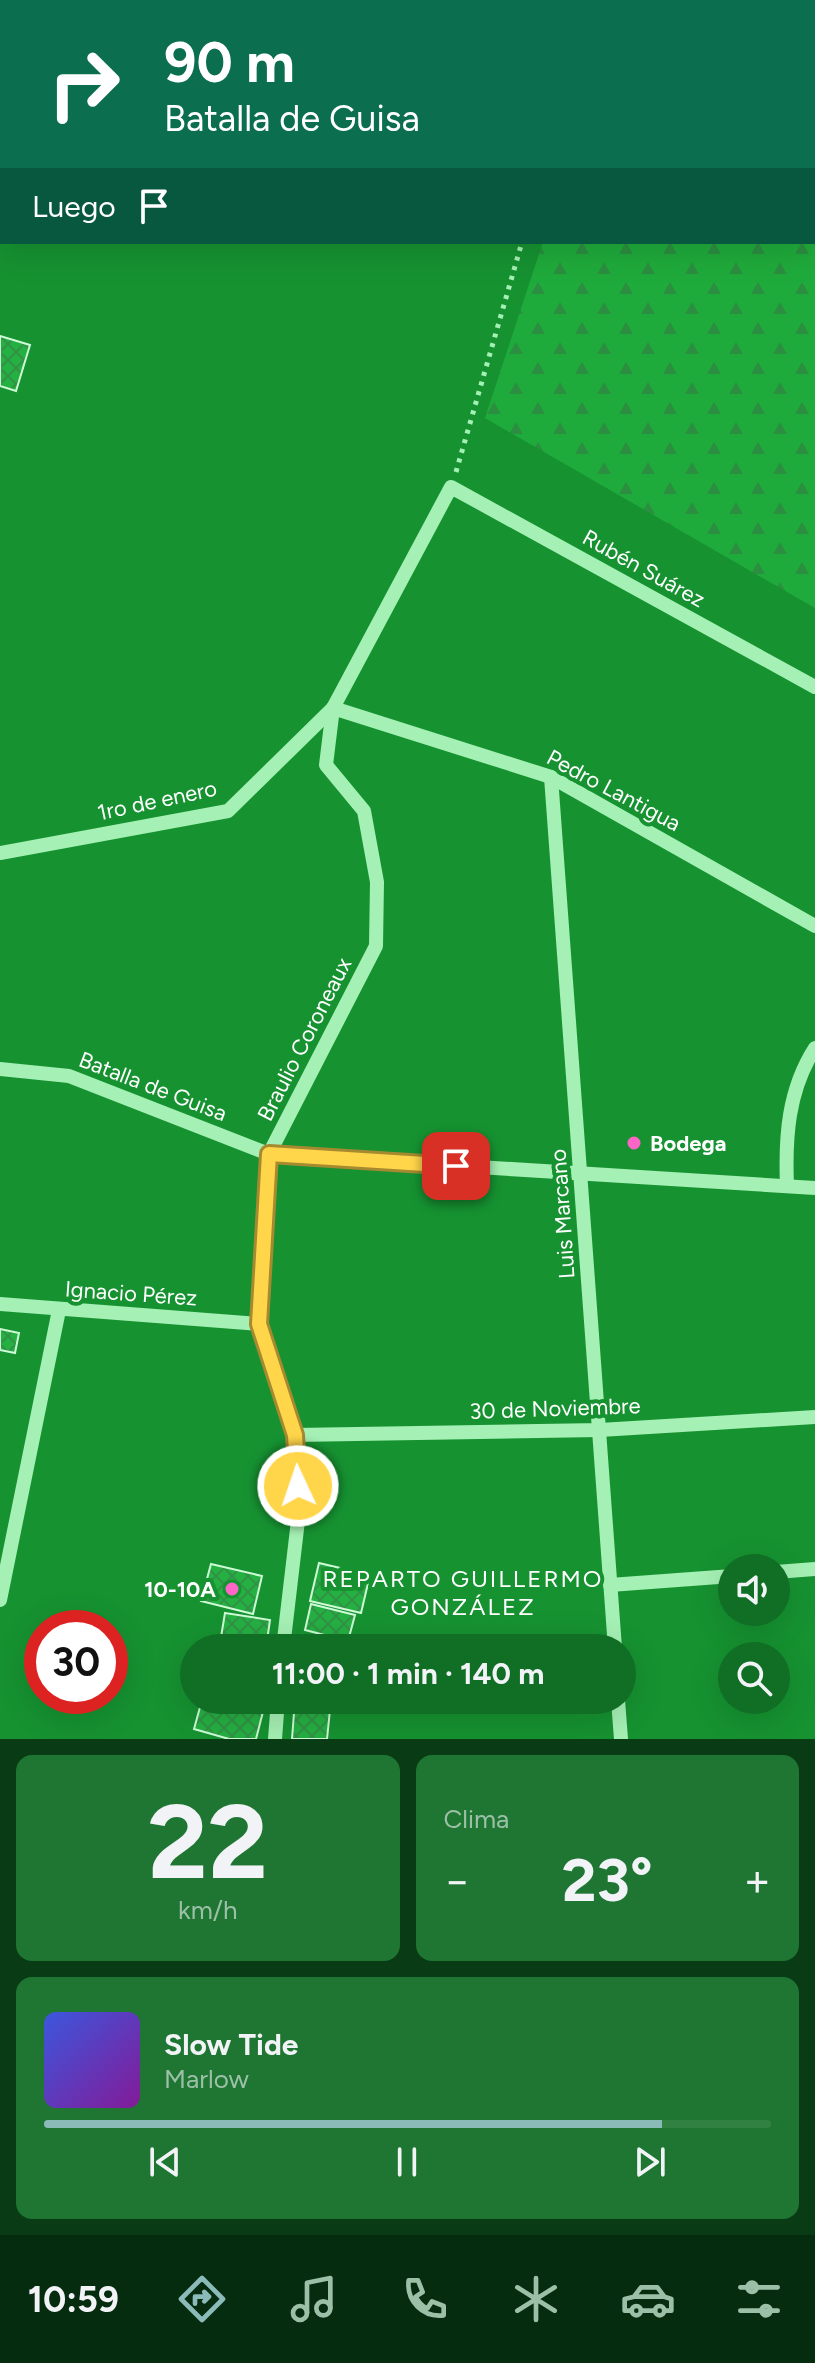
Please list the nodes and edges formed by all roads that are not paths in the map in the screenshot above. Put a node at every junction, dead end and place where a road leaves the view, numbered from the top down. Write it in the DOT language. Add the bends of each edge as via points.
graph roads {
  1 [pos="451,487"];
  2 [pos="815,687"];
  3 [pos="333,708"];
  4 [pos="551,777"];
  5 [pos="0,853"];
  6 [pos="815,926"];
  7 [pos="815,1048"];
  8 [pos="0,1069"];
  9 [pos="269,1154"];
  10 [pos="581,1174"];
  11 [pos="787,1186"];
  12 [pos="815,1188"];
  13 [pos="0,1304"];
  14 [pos="59,1310"];
  15 [pos="259,1324"];
  16 [pos="815,1417"];
  17 [pos="600,1430"];
  18 [pos="295,1435"];
  19 [pos="815,1569"];
  20 [pos="790,1571"];
  21 [pos="718,1577"];
  22 [pos="610,1585"];
  23 [pos="0,1600"];
  24 [pos="285,1634"];
  25 [pos="614,1634"];
  26 [pos="277,1714"];
  27 [pos="619,1714"];
  28 [pos="275,1739"];
  29 [pos="621,1739"];
  1 -- 2 [label="street, Rubén Suárez"];
  1 -- 3 [label="street, Braulio Coroneaux"];
  3 -- 4 [label="street, Pedro Lantigua"];
  3 -- 5 [label="street, 1ro de enero" via="228,811"];
  3 -- 9 [label="street, Braulio Coroneaux" via="326,765 364,811 377,882 376,946"];
  4 -- 6 [label="street, Pedro Lantigua"];
  4 -- 10 [label="street, Luis Marcano"];
  7 -- 11 [label="street" via="804,1065 785,1132"];
  8 -- 9 [label="street, Batalla de Guisa" via="69,1076"];
  9 -- 10 [label="street, Batalla de Guisa"];
  9 -- 15 [label="street, Braulio Coroneaux"];
  10 -- 11 [label="street, Batalla de Guisa"];
  10 -- 17 [label="street, Luis Marcano"];
  11 -- 12 [label="street, Batalla de Guisa"];
  13 -- 14 [label="street, Ignacio Pérez"];
  14 -- 15 [label="street, Ignacio Pérez"];
  14 -- 23 [label="street"];
  15 -- 18 [label="street, Braulio Coroneaux"];
  16 -- 17 [label="street, 30 de Noviembre"];
  17 -- 18 [label="street, 30 de Noviembre"];
  17 -- 22 [label="street, Luis Marcano"];
  18 -- 24 [label="street, Braulio Coroneaux" via="299,1512"];
  19 -- 20 [label="street"];
  21 -- 22 [label="street"];
  22 -- 25 [label="street, Luis Marcano"];
  26 -- 28 [label="street"];
  27 -- 29 [label="street"];
}
